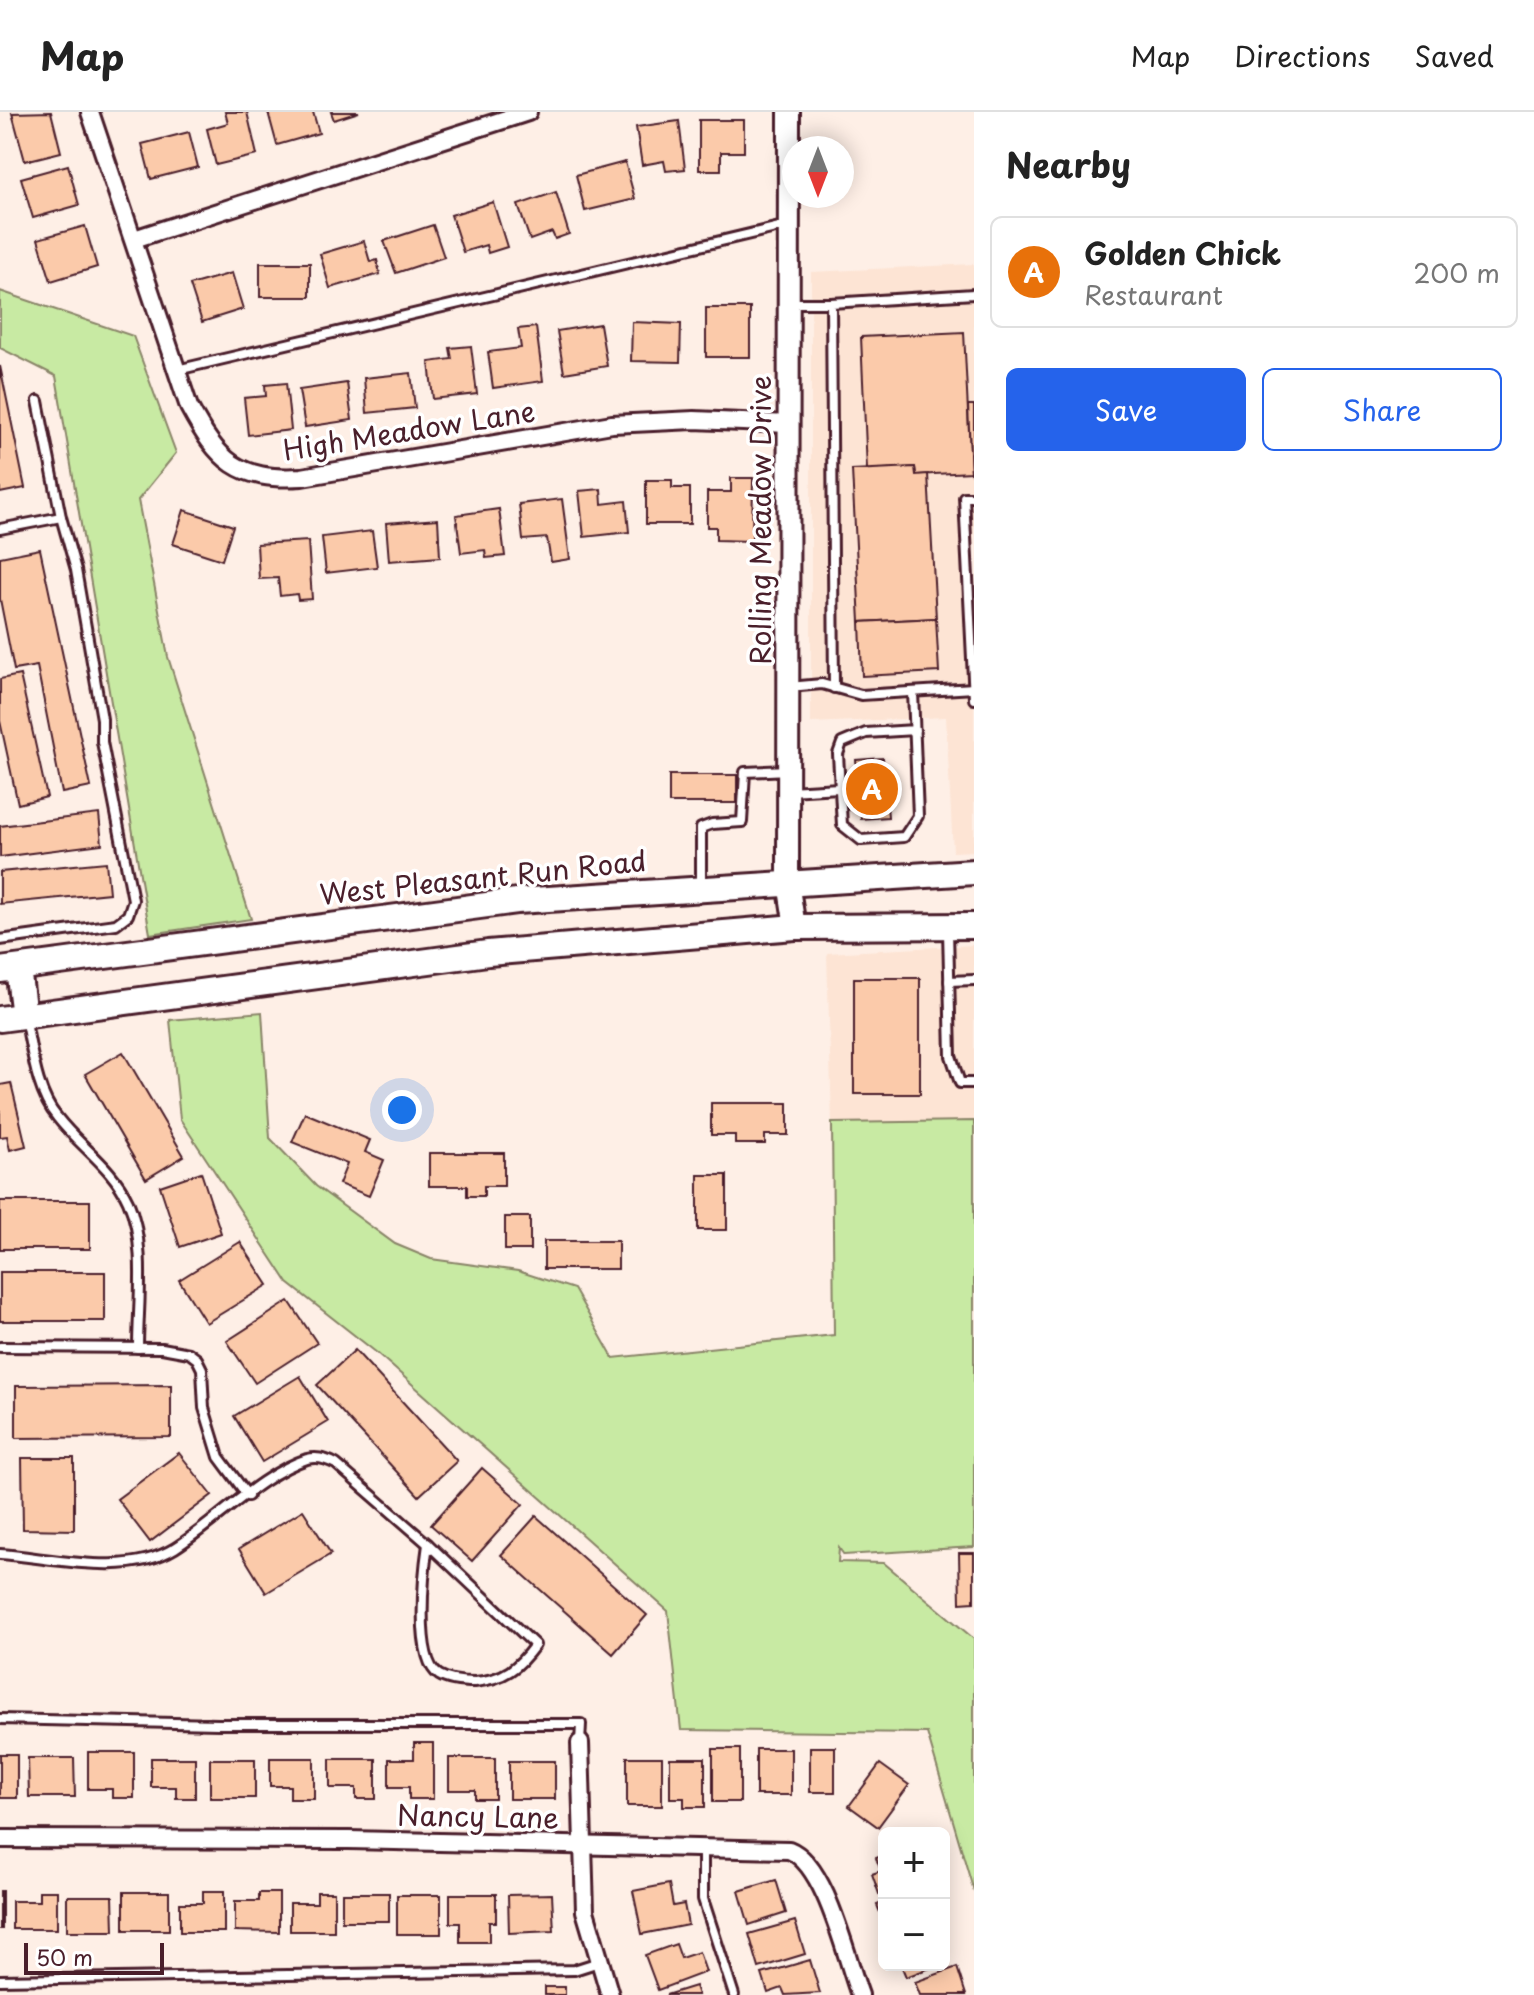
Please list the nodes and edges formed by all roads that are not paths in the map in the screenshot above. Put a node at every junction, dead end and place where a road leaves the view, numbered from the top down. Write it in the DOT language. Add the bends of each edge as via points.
graph roads {
  1 [pos="528,112"];
  2 [pos="789,112"];
  3 [pos="94,113"];
  4 [pos="789,225"];
  5 [pos="134,239"];
  6 [pos="974,294"];
  7 [pos="789,303"];
  8 [pos="831,303"];
  9 [pos="177,370"];
  10 [pos="38,401"];
  11 [pos="789,424"];
  12 [pos="974,497"];
  13 [pos="61,517"];
  14 [pos="0,529"];
  15 [pos="789,687"];
  16 [pos="834,688"];
  17 [pos="974,688"];
  18 [pos="913,692"];
  19 [pos="974,699"];
  20 [pos="915,730"];
  21 [pos="789,770"];
  22 [pos="839,788"];
  23 [pos="789,791"];
  24 [pos="974,872"];
  25 [pos="788,882"];
  26 [pos="701,887"];
  27 [pos="974,926"];
  28 [pos="795,927"];
  29 [pos="948,927"];
  30 [pos="0,940"];
  31 [pos="9,969"];
  32 [pos="974,980"];
  33 [pos="949,981"];
  34 [pos="12,1018"];
  35 [pos="974,1083"];
  36 [pos="0,1347"];
  37 [pos="138,1348"];
  38 [pos="248,1496"];
  39 [pos="428,1544"];
  40 [pos="0,1554"];
  41 [pos="0,1719"];
  42 [pos="580,1743"];
  43 [pos="0,1839"];
  44 [pos="583,1845"];
  45 [pos="703,1847"];
  46 [pos="599,1962"];
  47 [pos="0,1980"];
  48 [pos="610,1995"];
  49 [pos="734,1995"];
  50 [pos="860,1995"];
  1 -- 5 [label="street"];
  2 -- 4 [label="street, Rolling Meadow Drive"];
  3 -- 5 [label="street, High Meadow Lane"];
  4 -- 7 [label="street, Rolling Meadow Drive"];
  4 -- 9 [label="lane"];
  5 -- 9 [label="street, High Meadow Lane"];
  6 -- 8 [label="lane"];
  7 -- 8 [label="lane"];
  7 -- 11 [label="street, Rolling Meadow Drive"];
  8 -- 16 [label="lane"];
  9 -- 11 [label="street, High Meadow Lane" via="208,443 245,471 269,479 612,424"];
  10 -- 13 [label="lane"];
  11 -- 15 [label="street, Rolling Meadow Drive"];
  12 -- 17 [label="lane" via="964,497"];
  13 -- 14 [label="lane"];
  13 -- 30 [label="lane" via="76,570 133,900 128,915 116,924"];
  15 -- 16 [label="lane"];
  15 -- 21 [label="street, Rolling Meadow Drive"];
  16 -- 18 [label="lane" via="861,695"];
  17 -- 18 [label="lane"];
  17 -- 19 [label="lane"];
  18 -- 20 [label="lane"];
  20 -- 22 [label="lane" via="866,733 842,743"];
  20 -- 22 [label="lane" via="918,816 904,837 861,840 842,825"];
  21 -- 23 [label="street, Rolling Meadow Drive"];
  21 -- 26 [label="lane" via="745,772 742,822 701,828"];
  22 -- 23 [label="lane"];
  23 -- 25 [label="street, Rolling Meadow Drive"];
  24 -- 25 [label="main road, West Pleasant Run Road"];
  25 -- 26 [label="main road, West Pleasant Run Road"];
  25 -- 28 [label="street, Rolling Meadow Drive"];
  26 -- 31 [label="main road, West Pleasant Run Road" via="374,917"];
  27 -- 29 [label="main road"];
  28 -- 29 [label="main road"];
  28 -- 34 [label="main road" via="488,953"];
  29 -- 33 [label="lane"];
  31 -- 34 [label="main road"];
  32 -- 33 [label="lane"];
  33 -- 35 [label="lane" via="951,1056 960,1083"];
  34 -- 37 [label="lane" via="57,1117 109,1171 128,1202 138,1239"];
  36 -- 37 [label="lane"];
  37 -- 38 [label="lane" via="178,1350 197,1359 210,1434 219,1457"];
  38 -- 39 [label="lane" via="295,1465 327,1459"];
  38 -- 40 [label="lane" via="175,1548 138,1562"];
  39 -- 39 [label="lane" via="425,1651 430,1665 438,1675 465,1682 510,1673 535,1645"];
  41 -- 42 [label="lane" via="581,1724"];
  42 -- 44 [label="street"];
  43 -- 44 [label="street, Nancy Lane"];
  44 -- 45 [label="street, Nancy Lane"];
  44 -- 46 [label="street" via="585,1911"];
  45 -- 49 [label="lane" via="703,1899"];
  45 -- 50 [label="street, Nancy Lane" via="777,1848 801,1854 816,1872"];
  46 -- 47 [label="lane" via="574,1970"];
  46 -- 48 [label="street"];
}
